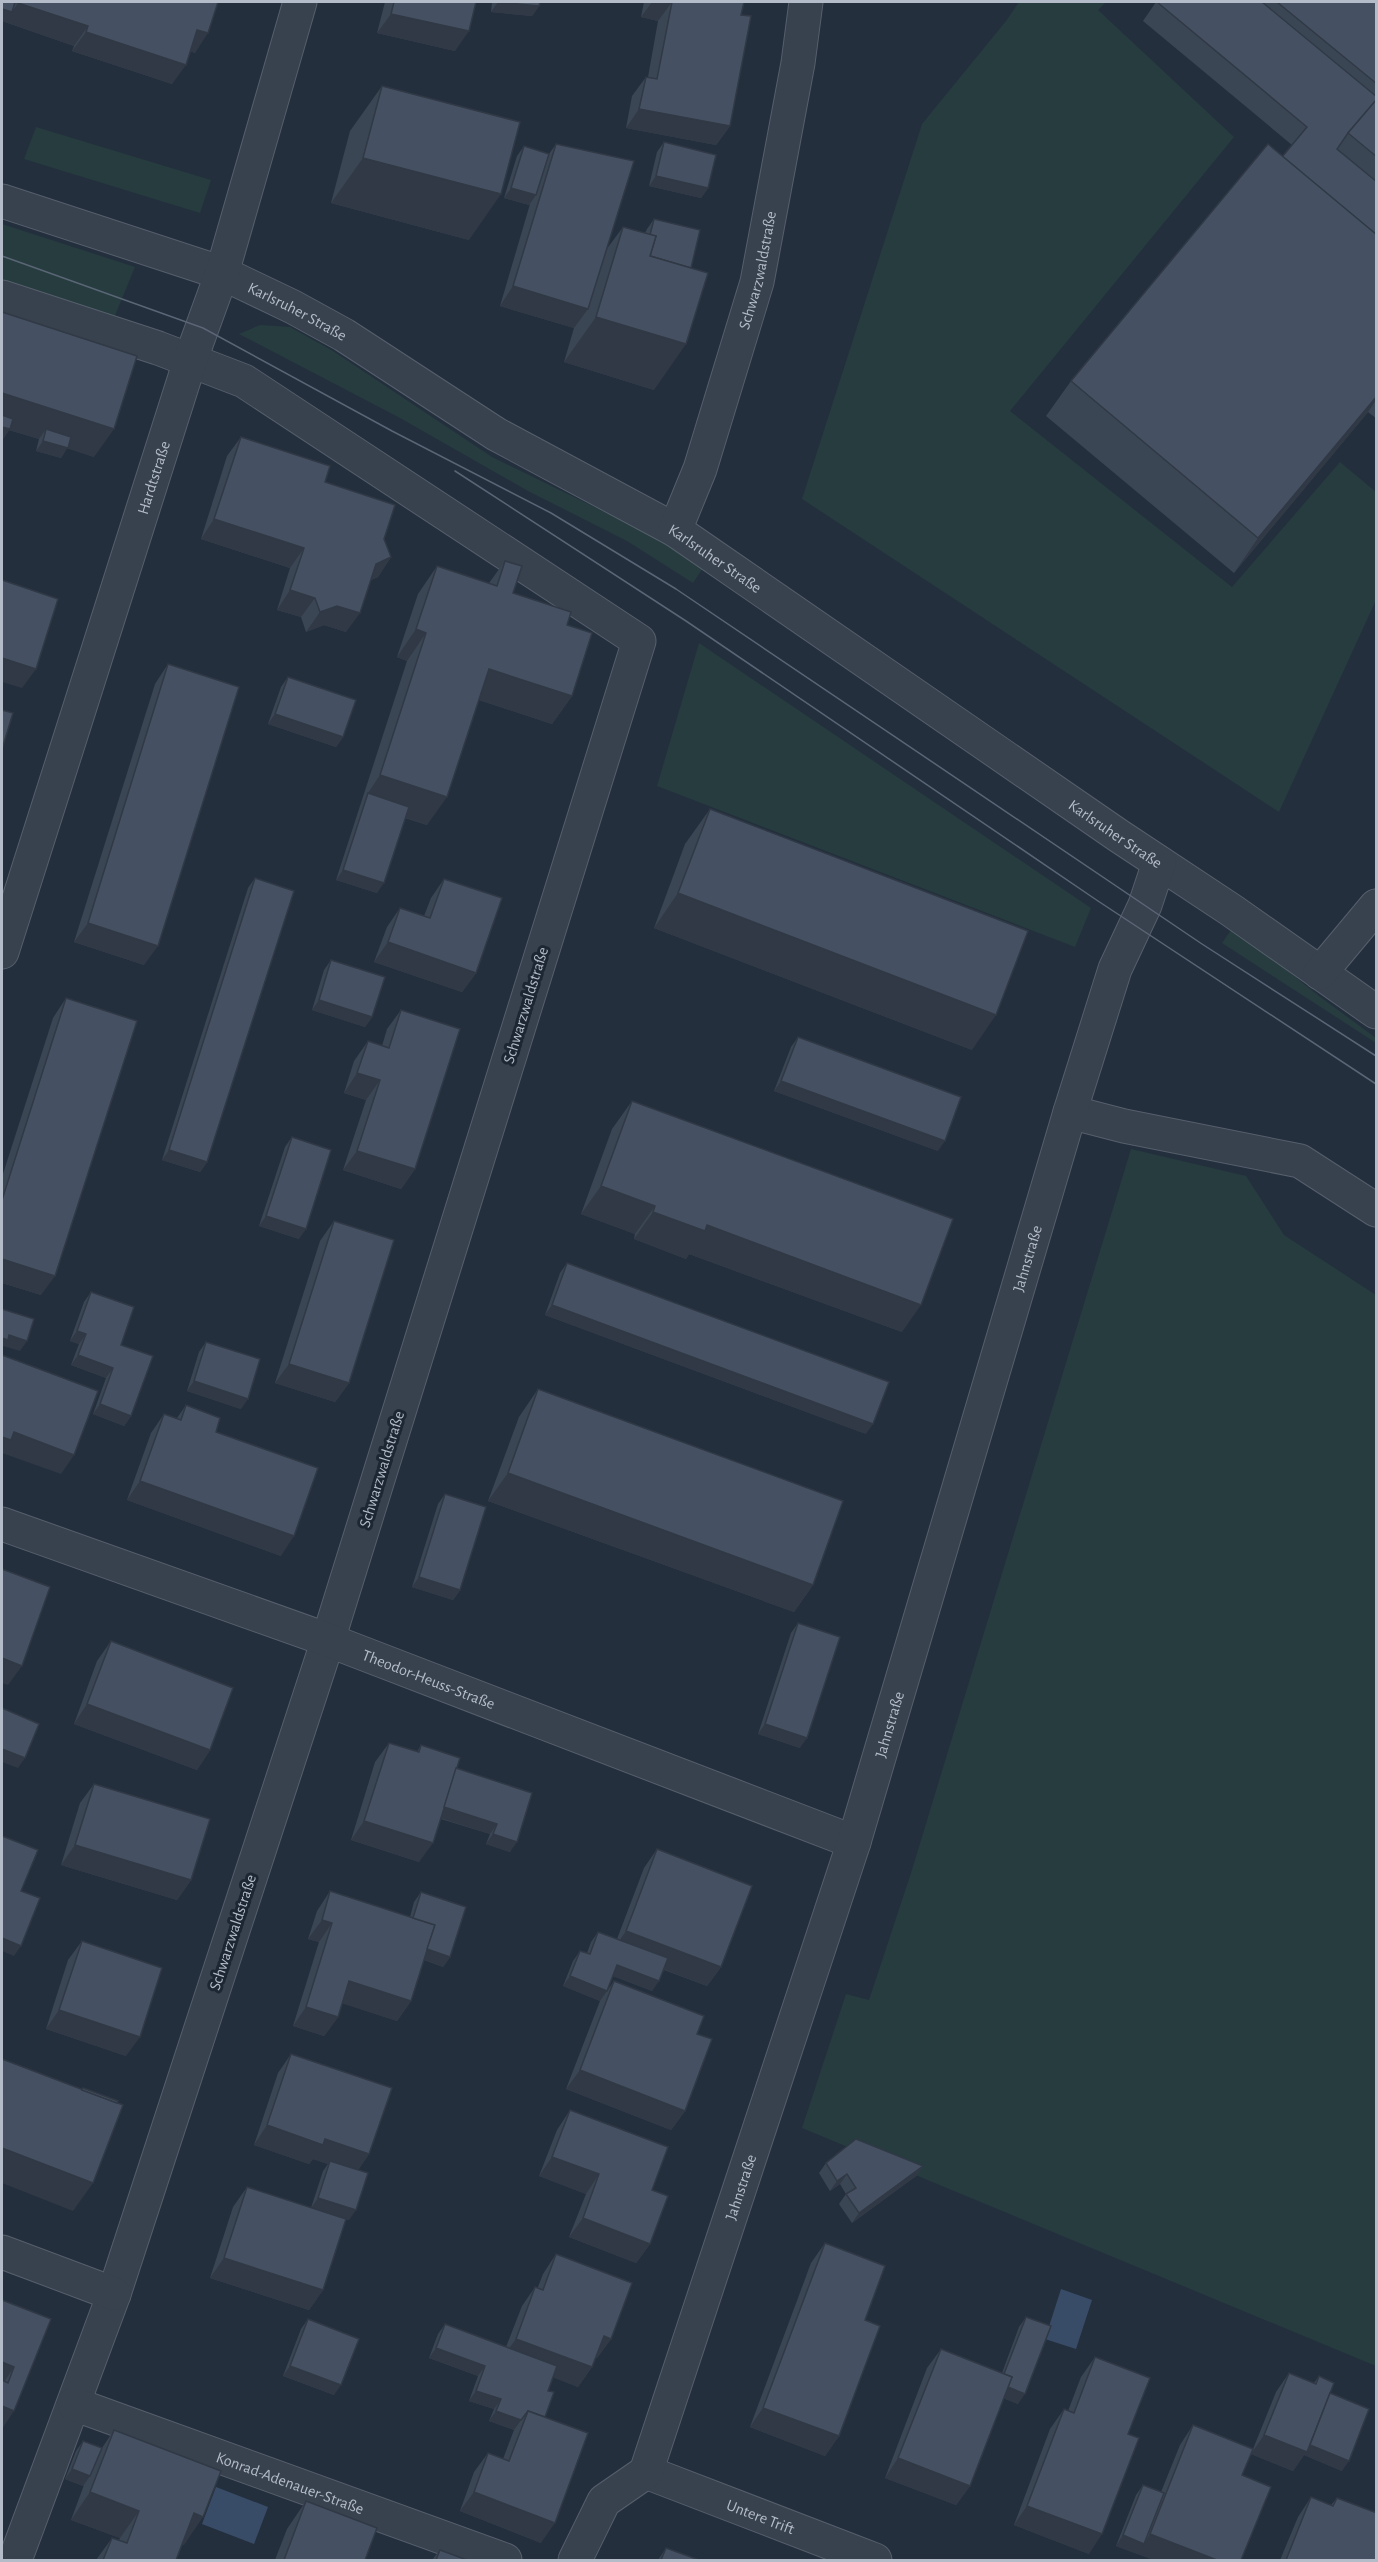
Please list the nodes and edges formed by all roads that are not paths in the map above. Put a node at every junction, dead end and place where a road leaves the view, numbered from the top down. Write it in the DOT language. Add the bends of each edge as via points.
graph roads {
  1 [pos="300,2"];
  2 [pos="806,2"];
  3 [pos="2,201"];
  4 [pos="222,273"];
  5 [pos="2,297"];
  6 [pos="190,361"];
  7 [pos="675,530"];
  8 [pos="1159,863"];
  9 [pos="1377,906"];
  10 [pos="2,952"];
  11 [pos="1320,973"];
  12 [pos="1377,1012"];
  13 [pos="1070,1112"];
  14 [pos="1377,1210"];
  15 [pos="2,1524"];
  16 [pos="328,1640"];
  17 [pos="854,1842"];
  18 [pos="2,2252"];
  19 [pos="114,2294"];
  20 [pos="74,2404"];
  21 [pos="646,2472"];
  22 [pos="15,2560"];
  23 [pos="505,2560"];
  24 [pos="575,2560"];
  25 [pos="875,2560"];
  1 -- 4 [label="street, Hardtstraße"];
  2 -- 7 [label="street, Schwarzwaldstraße" via="757,282 700,469"];
  3 -- 4 [label="street, Karlsruher Straße"];
  4 -- 6 [label="street, Hardtstraße"];
  4 -- 7 [label="street, Karlsruher Straße" via="344,335 496,434"];
  5 -- 6 [label="street"];
  6 -- 10 [label="street, Hardtstraße"];
  6 -- 16 [label="street, Schwarzwaldstraße" via="244,381 639,641"];
  7 -- 8 [label="street, Karlsruher Straße"];
  8 -- 11 [label="street, Karlsruher Straße"];
  8 -- 13 [label="street, Jahnstraße" via="1145,905 1115,969"];
  9 -- 11 [label="street"];
  11 -- 12 [label="street, Karlsruher Straße"];
  13 -- 14 [label="street" via="1300,1161"];
  13 -- 17 [label="street, Jahnstraße"];
  15 -- 16 [label="street, Theodor-Heuss-Straße"];
  16 -- 17 [label="street, Theodor-Heuss-Straße"];
  16 -- 19 [label="street, Schwarzwaldstraße"];
  17 -- 21 [label="street, Jahnstraße"];
  18 -- 19 [label="street"];
  19 -- 20 [label="street"];
  20 -- 22 [label="street"];
  20 -- 23 [label="street, Konrad-Adenauer-Straße"];
  21 -- 24 [label="street" via="604,2502"];
  21 -- 25 [label="street, Untere Trift"];
}
